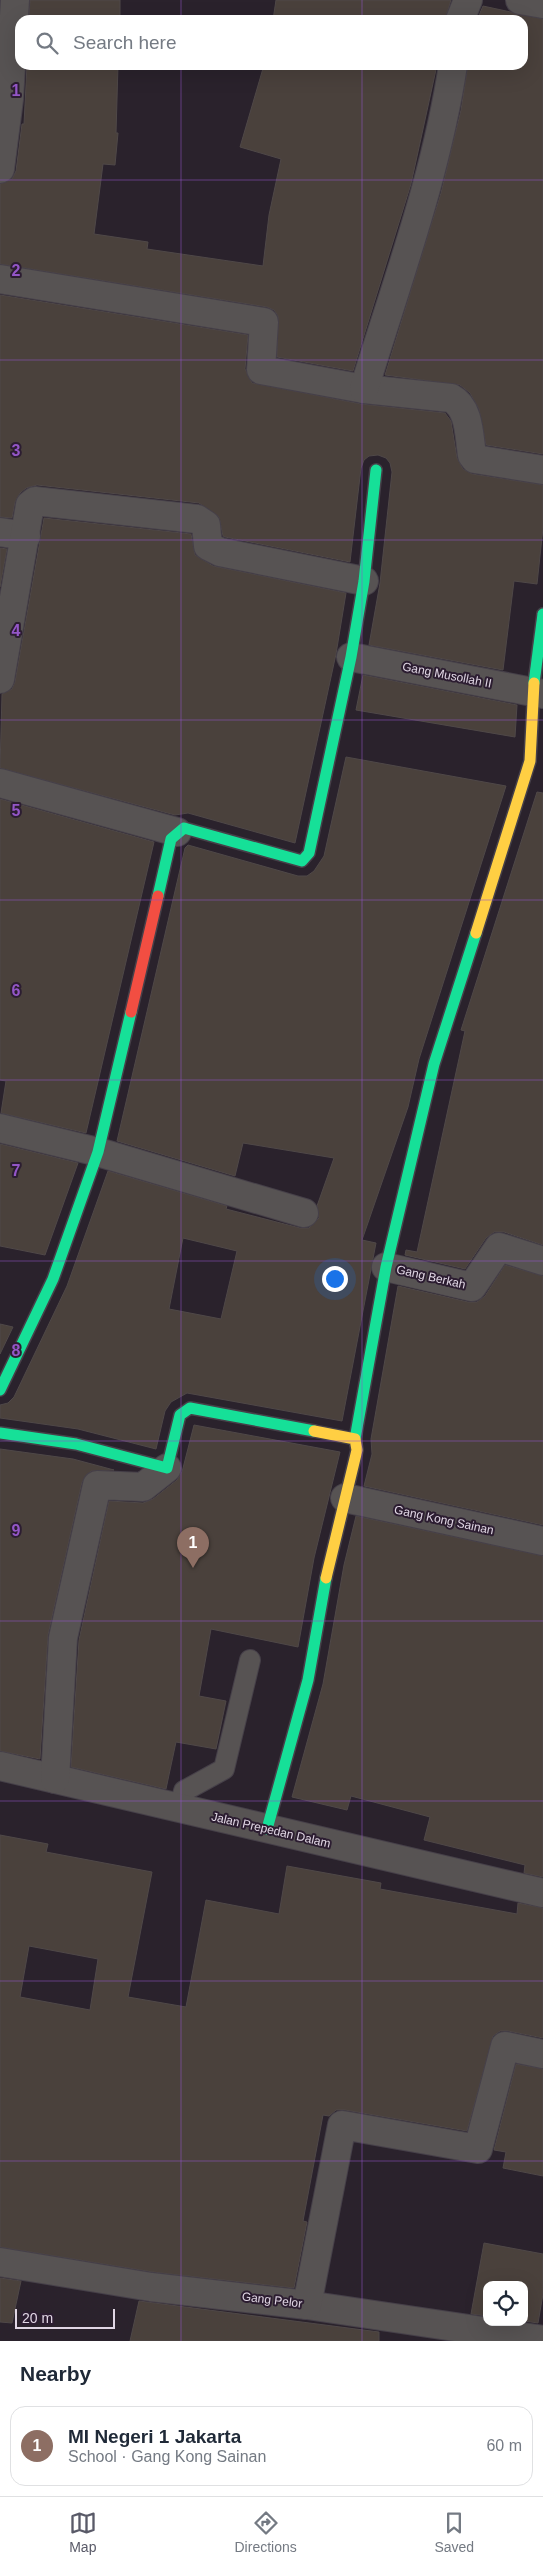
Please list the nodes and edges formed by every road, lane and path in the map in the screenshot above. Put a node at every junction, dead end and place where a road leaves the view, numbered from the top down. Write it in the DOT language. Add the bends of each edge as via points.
graph roads {
  1 [pos="15,0"];
  2 [pos="468,0"];
  3 [pos="520,0"];
  4 [pos="543,4"];
  5 [pos="462,15"];
  6 [pos="452,70"];
  7 [pos="0,169"];
  8 [pos="0,279"];
  9 [pos="364,388"];
  10 [pos="376,470"];
  11 [pos="543,470"];
  12 [pos="13,534"];
  13 [pos="364,581"];
  14 [pos="543,614"];
  15 [pos="351,657"];
  16 [pos="0,679"];
  17 [pos="538,693"];
  18 [pos="0,783"];
  19 [pos="177,832"];
  20 [pos="0,1128"];
  21 [pos="98,1152"];
  22 [pos="304,1213"];
  23 [pos="543,1261"];
  24 [pos="386,1267"];
  25 [pos="0,1390"];
  26 [pos="0,1433"];
  27 [pos="355,1439"];
  28 [pos="167,1468"];
  29 [pos="345,1498"];
  30 [pos="543,1542"];
  31 [pos="250,1660"];
  32 [pos="0,1766"];
  33 [pos="55,1779"];
  34 [pos="179,1808"];
  35 [pos="268,1829"];
  36 [pos="543,1892"];
  37 [pos="543,2054"];
  38 [pos="0,2262"];
  39 [pos="307,2305"];
  40 [pos="543,2340"];
  1 -- 7 [label="street" via="9,99"];
  2 -- 5 [label="street"];
  3 -- 4 [label="street"];
  6 -- 9 [label="street" via="430,178"];
  8 -- 9 [label="street" via="264,322 261,370"];
  9 -- 11 [label="street" via="442,396 458,402 463,409 475,459"];
  10 -- 13 [label="street"];
  12 -- 13 [label="street" via="30,505 38,500 197,519 206,525 208,546 220,552"];
  12 -- 16 [label="street"];
  13 -- 15 [label="street"];
  14 -- 17 [label="street"];
  15 -- 17 [label="street, Gang Musollah II"];
  15 -- 19 [label="street" via="313,841 306,859 292,859 184,828"];
  17 -- 24 [label="street" via="530,761 434,1064"];
  18 -- 19 [label="street"];
  19 -- 21 [label="street" via="166,851"];
  20 -- 21 [label="street"];
  21 -- 22 [label="street"];
  21 -- 25 [label="street" via="53,1279"];
  23 -- 24 [label="street, Gang Berkah" via="499,1247 472,1287"];
  24 -- 27 [label="street"];
  26 -- 28 [label="street" via="76,1444"];
  27 -- 28 [label="street" via="190,1408 180,1415"];
  27 -- 29 [label="street" via="358,1450"];
  28 -- 33 [label="street" via="143,1487 97,1485 63,1638"];
  29 -- 30 [label="street, Gang Kong Sainan"];
  29 -- 35 [label="street" via="329,1562 308,1680"];
  31 -- 34 [label="lane" via="224,1769 184,1791"];
  32 -- 33 [label="street, Jalan Prepedan Dalam"];
  33 -- 34 [label="street, Jalan Prepedan Dalam"];
  34 -- 35 [label="street, Jalan Prepedan Dalam"];
  35 -- 36 [label="street, Jalan Prepedan Dalam"];
  37 -- 39 [label="street" via="505,2046 478,2149 342,2125"];
  38 -- 39 [label="street, Gang Pelor" via="151,2286"];
  39 -- 40 [label="street, Gang Pelor"];
}
